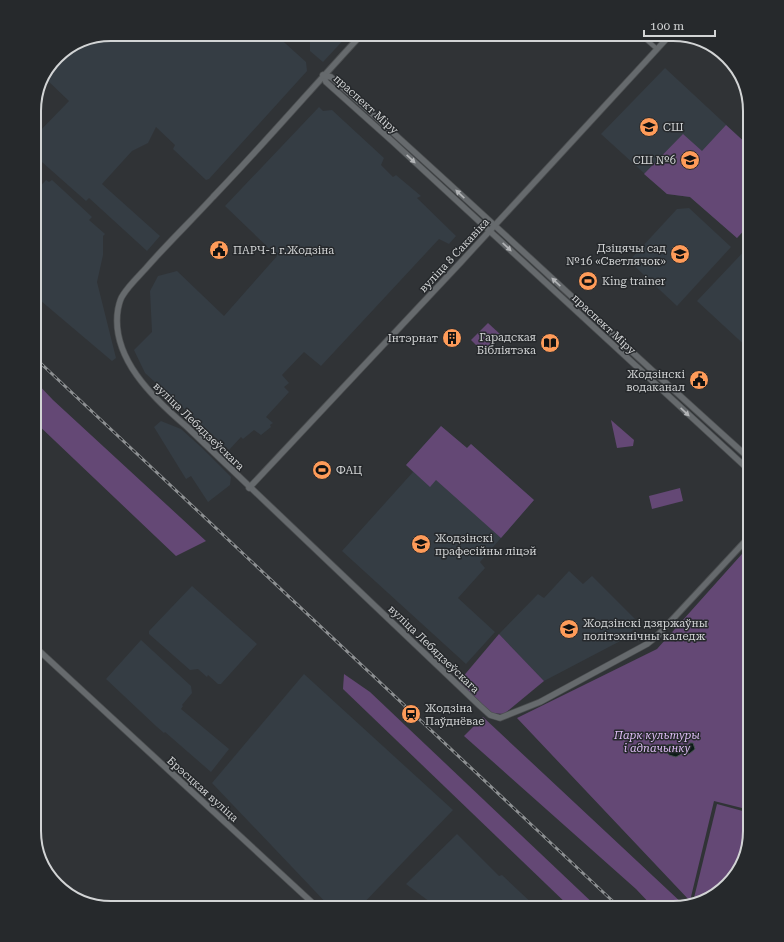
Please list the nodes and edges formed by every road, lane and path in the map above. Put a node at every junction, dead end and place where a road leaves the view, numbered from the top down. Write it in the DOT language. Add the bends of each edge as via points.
graph roads {
  1 [pos="356,41"];
  2 [pos="648,41"];
  3 [pos="664,41"];
  4 [pos="657,49"];
  5 [pos="324,75"];
  6 [pos="407,145"];
  7 [pos="402,150"];
  8 [pos="495,226"];
  9 [pos="490,232"];
  10 [pos="583,306"];
  11 [pos="577,312"];
  12 [pos="671,388"];
  13 [pos="666,394"];
  14 [pos="743,453"];
  15 [pos="743,465"];
  16 [pos="249,488"];
  17 [pos="743,544"];
  18 [pos="41,653"];
  19 [pos="310,901"];
  1 -- 5 [label="main road, вуліца Лебядзеўскага"];
  2 -- 4 [label="street"];
  3 -- 4 [label="main road, вуліца 8 Сакавіка"];
  4 -- 8 [label="main road, вуліца 8 Сакавіка"];
  5 -- 6 [label="main road, праспект Міру" via="331,77"];
  5 -- 7 [label="main road, праспект Міру" via="326,82"];
  5 -- 16 [label="main road, вуліца Лебядзеўскага" via="128,288 122,295 118,310 118,328 123,350 145,388"];
  6 -- 7 [label="main road"];
  8 -- 6 [label="main road, праспект Міру, one-way"];
  7 -- 9 [label="main road, праспект Міру, one-way"];
  8 -- 9 [label="main road, вуліца 8 Сакавіка"];
  10 -- 8 [label="main road, праспект Міру, one-way"];
  9 -- 11 [label="main road, праспект Міру, one-way"];
  9 -- 16 [label="main road, вуліца 8 Сакавіка"];
  10 -- 11 [label="main road"];
  10 -- 12 [label="main road, праспект Міру"];
  11 -- 13 [label="main road, праспект Міру"];
  12 -- 13 [label="main road"];
  12 -- 14 [label="main road, праспект Міру"];
  13 -- 15 [label="main road, праспект Міру, one-way"];
  16 -- 17 [label="main road, вуліца Лебядзеўскага" via="490,715 500,718 540,702 647,644"];
  18 -- 19 [label="main road, Брэсцкая вуліца"];
}
